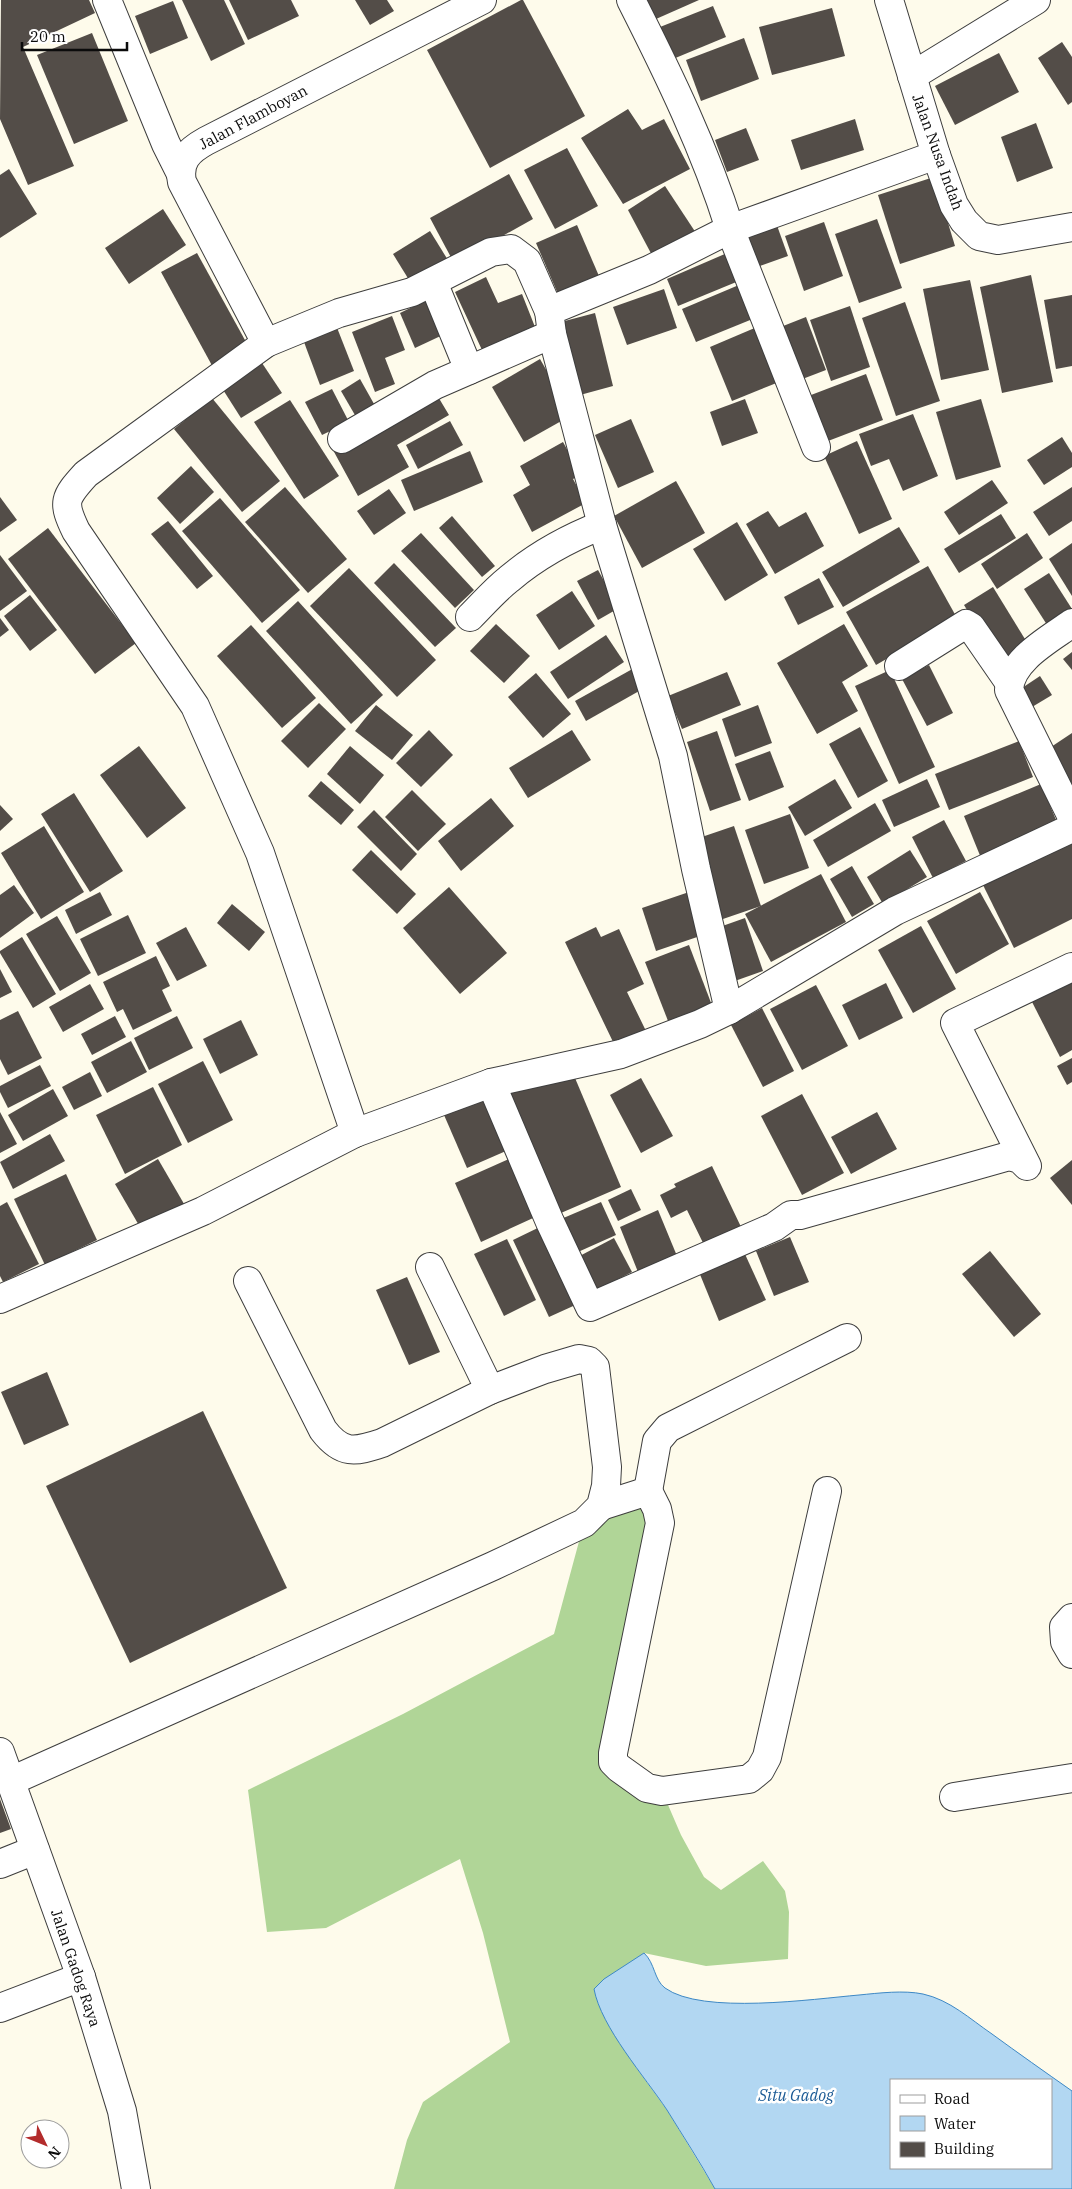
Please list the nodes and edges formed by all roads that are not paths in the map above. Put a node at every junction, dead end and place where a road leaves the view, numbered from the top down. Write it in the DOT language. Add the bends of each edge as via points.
graph roads {
  1 [pos="106,0"];
  2 [pos="482,0"];
  3 [pos="631,0"];
  4 [pos="889,0"];
  5 [pos="1036,0"];
  6 [pos="912,76"];
  7 [pos="936,155"];
  8 [pos="180,172"];
  9 [pos="1072,227"];
  10 [pos="730,229"];
  11 [pos="433,282"];
  12 [pos="551,323"];
  13 [pos="266,343"];
  14 [pos="469,370"];
  15 [pos="342,439"];
  16 [pos="816,447"];
  17 [pos="602,525"];
  18 [pos="470,617"];
  19 [pos="1072,622"];
  20 [pos="899,666"];
  21 [pos="1009,682"];
  22 [pos="1072,817"];
  23 [pos="1072,828"];
  24 [pos="1072,967"];
  25 [pos="729,1010"];
  26 [pos="492,1083"];
  27 [pos="355,1133"];
  28 [pos="430,1267"];
  29 [pos="248,1281"];
  30 [pos="1,1296"];
  31 [pos="847,1338"];
  32 [pos="490,1390"];
  33 [pos="648,1491"];
  34 [pos="827,1492"];
  35 [pos="600,1506"];
  36 [pos="1072,1618"];
  37 [pos="1072,1654"];
  38 [pos="0,1752"];
  39 [pos="1072,1778"];
  40 [pos="11,1782"];
  41 [pos="954,1797"];
  42 [pos="35,1850"];
  43 [pos="0,1864"];
  44 [pos="81,1977"];
  45 [pos="0,2008"];
  46 [pos="136,2189"];
  1 -- 8 [label="street"];
  2 -- 8 [label="street, Jalan Flamboyan" via="194,148 182,162"];
  3 -- 10 [label="street" via="700,144"];
  4 -- 6 [label="street, Jalan Nusa Indah"];
  5 -- 6 [label="street"];
  6 -- 7 [label="street, Jalan Nusa Indah"];
  7 -- 9 [label="street, Jalan Nusa Indah" via="954,206 964,222 979,236 998,240"];
  7 -- 10 [label="street"];
  8 -- 13 [label="street" via="182,182"];
  10 -- 12 [label="street"];
  10 -- 16 [label="street"];
  11 -- 12 [label="street" via="491,252 510,249 526,261"];
  11 -- 13 [label="street" via="412,292 339,313"];
  11 -- 14 [label="street"];
  12 -- 14 [label="street"];
  12 -- 17 [label="street"];
  13 -- 27 [label="street" via="86,474 66,500 67,513 194,706 260,853"];
  14 -- 15 [label="street" via="435,385"];
  17 -- 18 [label="street" via="571,538 536,559 508,579"];
  17 -- 25 [label="street" via="673,756"];
  19 -- 21 [label="street" via="1021,661"];
  20 -- 21 [label="street" via="966,624"];
  21 -- 22 [label="street" via="1009,690"];
  23 -- 25 [label="street" via="895,911"];
  24 -- 26 [label="street" via="955,1023 1027,1166 1020,1159 1009,1156 791,1215 774,1227 590,1307 550,1222"];
  25 -- 26 [label="street" via="621,1054"];
  26 -- 27 [label="street"];
  27 -- 30 [label="street" via="204,1212"];
  28 -- 32 [label="street"];
  29 -- 32 [label="street" via="333,1444 346,1449 364,1449 382,1443"];
  31 -- 33 [label="street" via="668,1428 657,1441"];
  32 -- 35 [label="street" via="579,1359 595,1367 607,1467"];
  33 -- 34 [label="street" via="660,1523 613,1762 647,1788 662,1791 750,1778 760,1770 767,1757"];
  33 -- 35 [label="street"];
  35 -- 40 [label="street" via="584,1523 493,1566"];
  36 -- 37 [label="street" via="1064,1627 1065,1642"];
  38 -- 40 [label="street, Jalan Gadog Raya"];
  39 -- 41 [label="street"];
  40 -- 42 [label="street, Jalan Gadog Raya"];
  42 -- 43 [label="street"];
  42 -- 44 [label="street, Jalan Gadog Raya"];
  44 -- 45 [label="street"];
  44 -- 46 [label="street, Jalan Gadog Raya" via="122,2111"];
}
